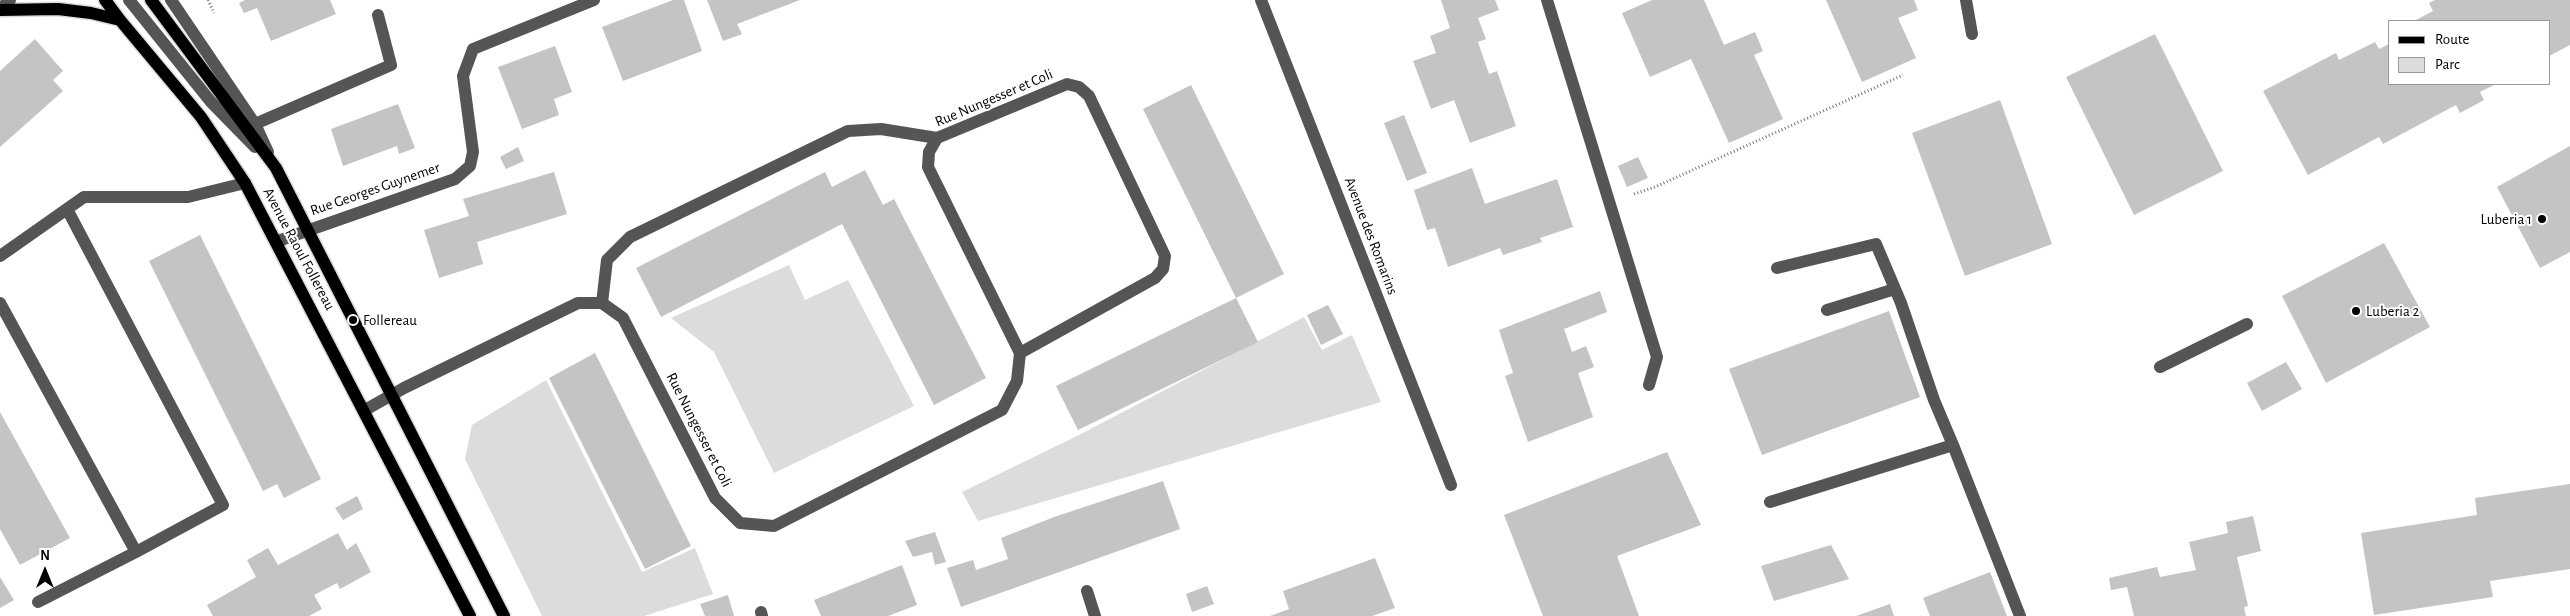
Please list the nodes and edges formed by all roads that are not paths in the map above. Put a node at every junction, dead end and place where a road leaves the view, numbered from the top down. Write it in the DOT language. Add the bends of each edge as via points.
graph roads {
  1 [pos="10,0"];
  2 [pos="105,0"];
  3 [pos="129,0"];
  4 [pos="151,0"];
  5 [pos="171,0"];
  6 [pos="594,0"];
  7 [pos="1260,0"];
  8 [pos="1547,0"];
  9 [pos="1966,0"];
  10 [pos="0,9"];
  11 [pos="378,15"];
  12 [pos="120,20"];
  13 [pos="1972,34"];
  14 [pos="255,124"];
  15 [pos="937,138"];
  16 [pos="276,168"];
  17 [pos="245,183"];
  18 [pos="67,209"];
  19 [pos="307,230"];
  20 [pos="278,241"];
  21 [pos="0,256"];
  22 [pos="1777,268"];
  23 [pos="1894,289"];
  24 [pos="0,303"];
  25 [pos="602,303"];
  26 [pos="1826,310"];
  27 [pos="2247,324"];
  28 [pos="1020,353"];
  29 [pos="2160,367"];
  30 [pos="1649,385"];
  31 [pos="392,397"];
  32 [pos="365,410"];
  33 [pos="1953,445"];
  34 [pos="1451,485"];
  35 [pos="1770,502"];
  36 [pos="136,552"];
  37 [pos="1087,591"];
  38 [pos="38,602"];
  39 [pos="470,616"];
  40 [pos="504,616"];
  41 [pos="1095,616"];
  42 [pos="2020,616"];
  1 -- 10 [label="street"];
  2 -- 12 [label="main road, Avenue Raoul Follereau"];
  3 -- 16 [label="street" via="211,102"];
  4 -- 16 [label="main road, Avenue Raoul Follereau"];
  5 -- 14 [label="street"];
  6 -- 19 [label="street, Rue Georges Guynemer" via="473,50 463,76 473,152 470,166 455,179"];
  7 -- 34 [label="street, Avenue des Romarins"];
  8 -- 30 [label="street" via="1657,357"];
  9 -- 13 [label="street"];
  10 -- 12 [label="main road" via="58,9"];
  11 -- 14 [label="street" via="392,65"];
  12 -- 17 [label="main road, Avenue Raoul Follereau" via="201,117"];
  14 -- 16 [label="street"];
  15 -- 25 [label="street" via="881,129 848,131 630,237 607,260"];
  15 -- 28 [label="street, Rue Nungesser et Coli" via="929,152 928,167"];
  15 -- 28 [label="street, Rue Nungesser et Coli" via="1067,84 1079,87 1089,96 1165,256 1163,269 1155,278"];
  16 -- 19 [label="main road, Avenue Raoul Follereau"];
  17 -- 18 [label="street" via="188,197 84,197"];
  17 -- 20 [label="main road, Avenue Raoul Follereau"];
  18 -- 21 [label="street"];
  18 -- 36 [label="street" via="223,505"];
  19 -- 20 [label="street, Rue Georges Guynemer"];
  19 -- 31 [label="main road, Avenue Raoul Follereau"];
  20 -- 32 [label="main road, Avenue Raoul Follereau"];
  22 -- 23 [label="street" via="1876,244"];
  23 -- 26 [label="street"];
  23 -- 33 [label="street"];
  24 -- 36 [label="street"];
  25 -- 28 [label="street, Rue Nungesser et Coli" via="624,318 715,498 740,523 774,526 1002,410 1017,381"];
  25 -- 31 [label="street" via="578,303 404,388"];
  27 -- 29 [label="street"];
  31 -- 32 [label="street"];
  31 -- 40 [label="main road, Avenue Raoul Follereau"];
  32 -- 39 [label="main road, Avenue Raoul Follereau"];
  33 -- 35 [label="street"];
  33 -- 42 [label="street"];
  36 -- 38 [label="street"];
  37 -- 41 [label="street"];
}
